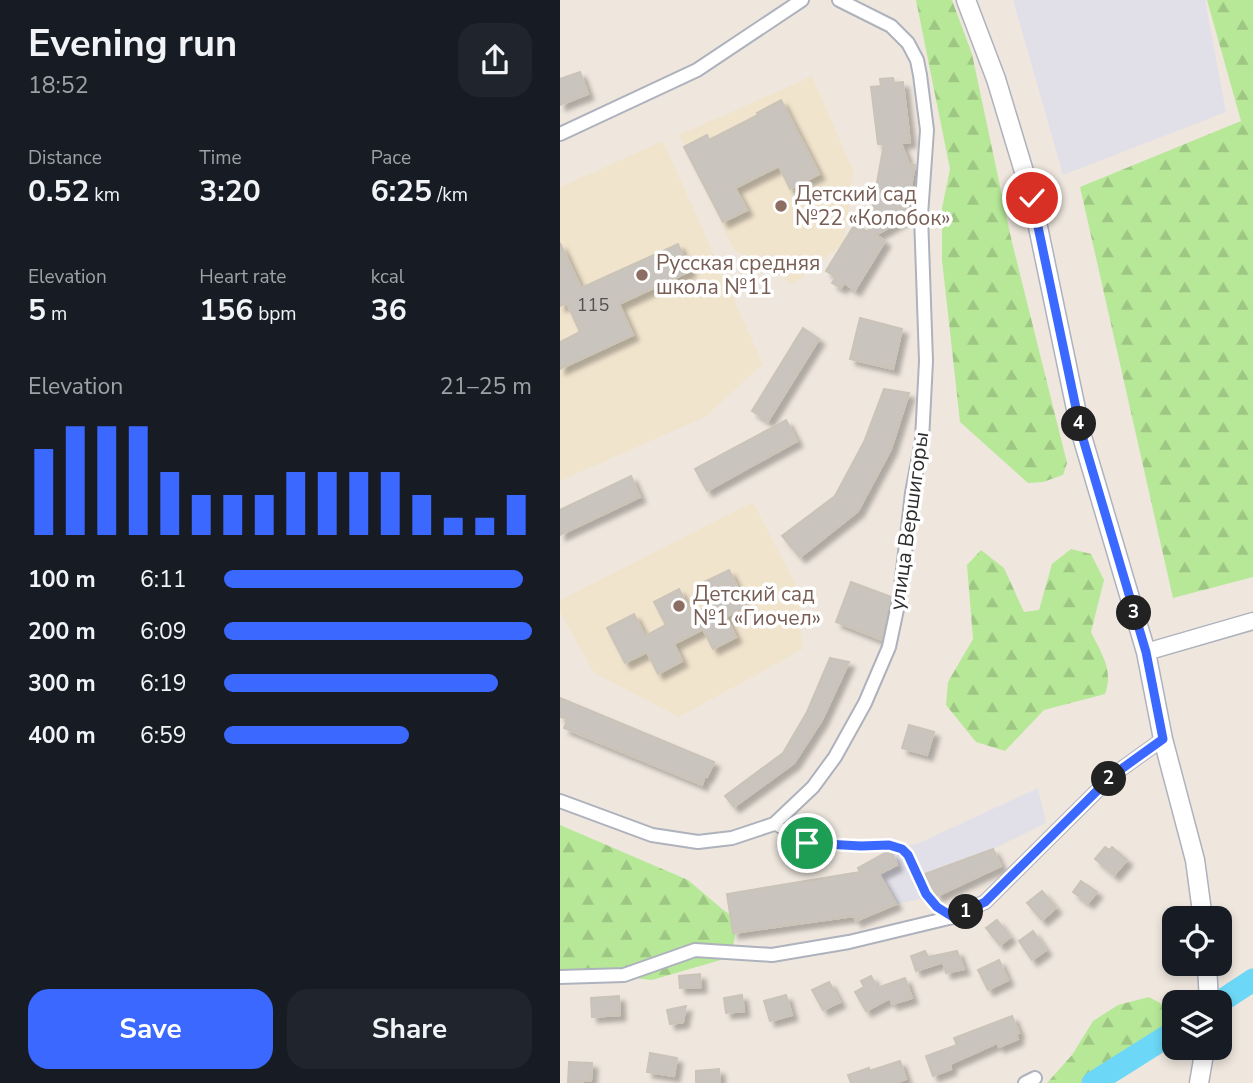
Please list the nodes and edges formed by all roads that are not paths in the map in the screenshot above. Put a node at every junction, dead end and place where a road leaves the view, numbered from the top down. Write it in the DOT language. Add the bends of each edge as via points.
graph roads {
  1 [pos="802,0"];
  2 [pos="839,0"];
  3 [pos="966,0"];
  4 [pos="560,134"];
  5 [pos="1253,621"];
  6 [pos="1146,652"];
  7 [pos="1163,739"];
  8 [pos="560,801"];
  9 [pos="774,824"];
  10 [pos="1202,906"];
  11 [pos="953,917"];
  12 [pos="560,977"];
  13 [pos="1203,1060"];
  14 [pos="1199,1083"];
  1 -- 4 [label="street" via="697,70"];
  2 -- 9 [label="street, улица Вершигоры" via="891,26 908,43 920,75 927,130 921,215 926,361 922,440 888,647 865,703 835,757 813,787"];
  3 -- 6 [label="main road" via="1032,198 1081,432"];
  5 -- 6 [label="street"];
  6 -- 7 [label="main road"];
  7 -- 10 [label="main road" via="1195,860"];
  7 -- 11 [label="street" via="1113,775 985,902"];
  8 -- 9 [label="street, улица Вершигоры" via="652,835 698,842 732,838"];
  9 -- 11 [label="street" via="807,843 902,849 926,894"];
  11 -- 12 [label="street" via="772,955 695,950 624,975"];
  13 -- 14 [label="main road"];
}
